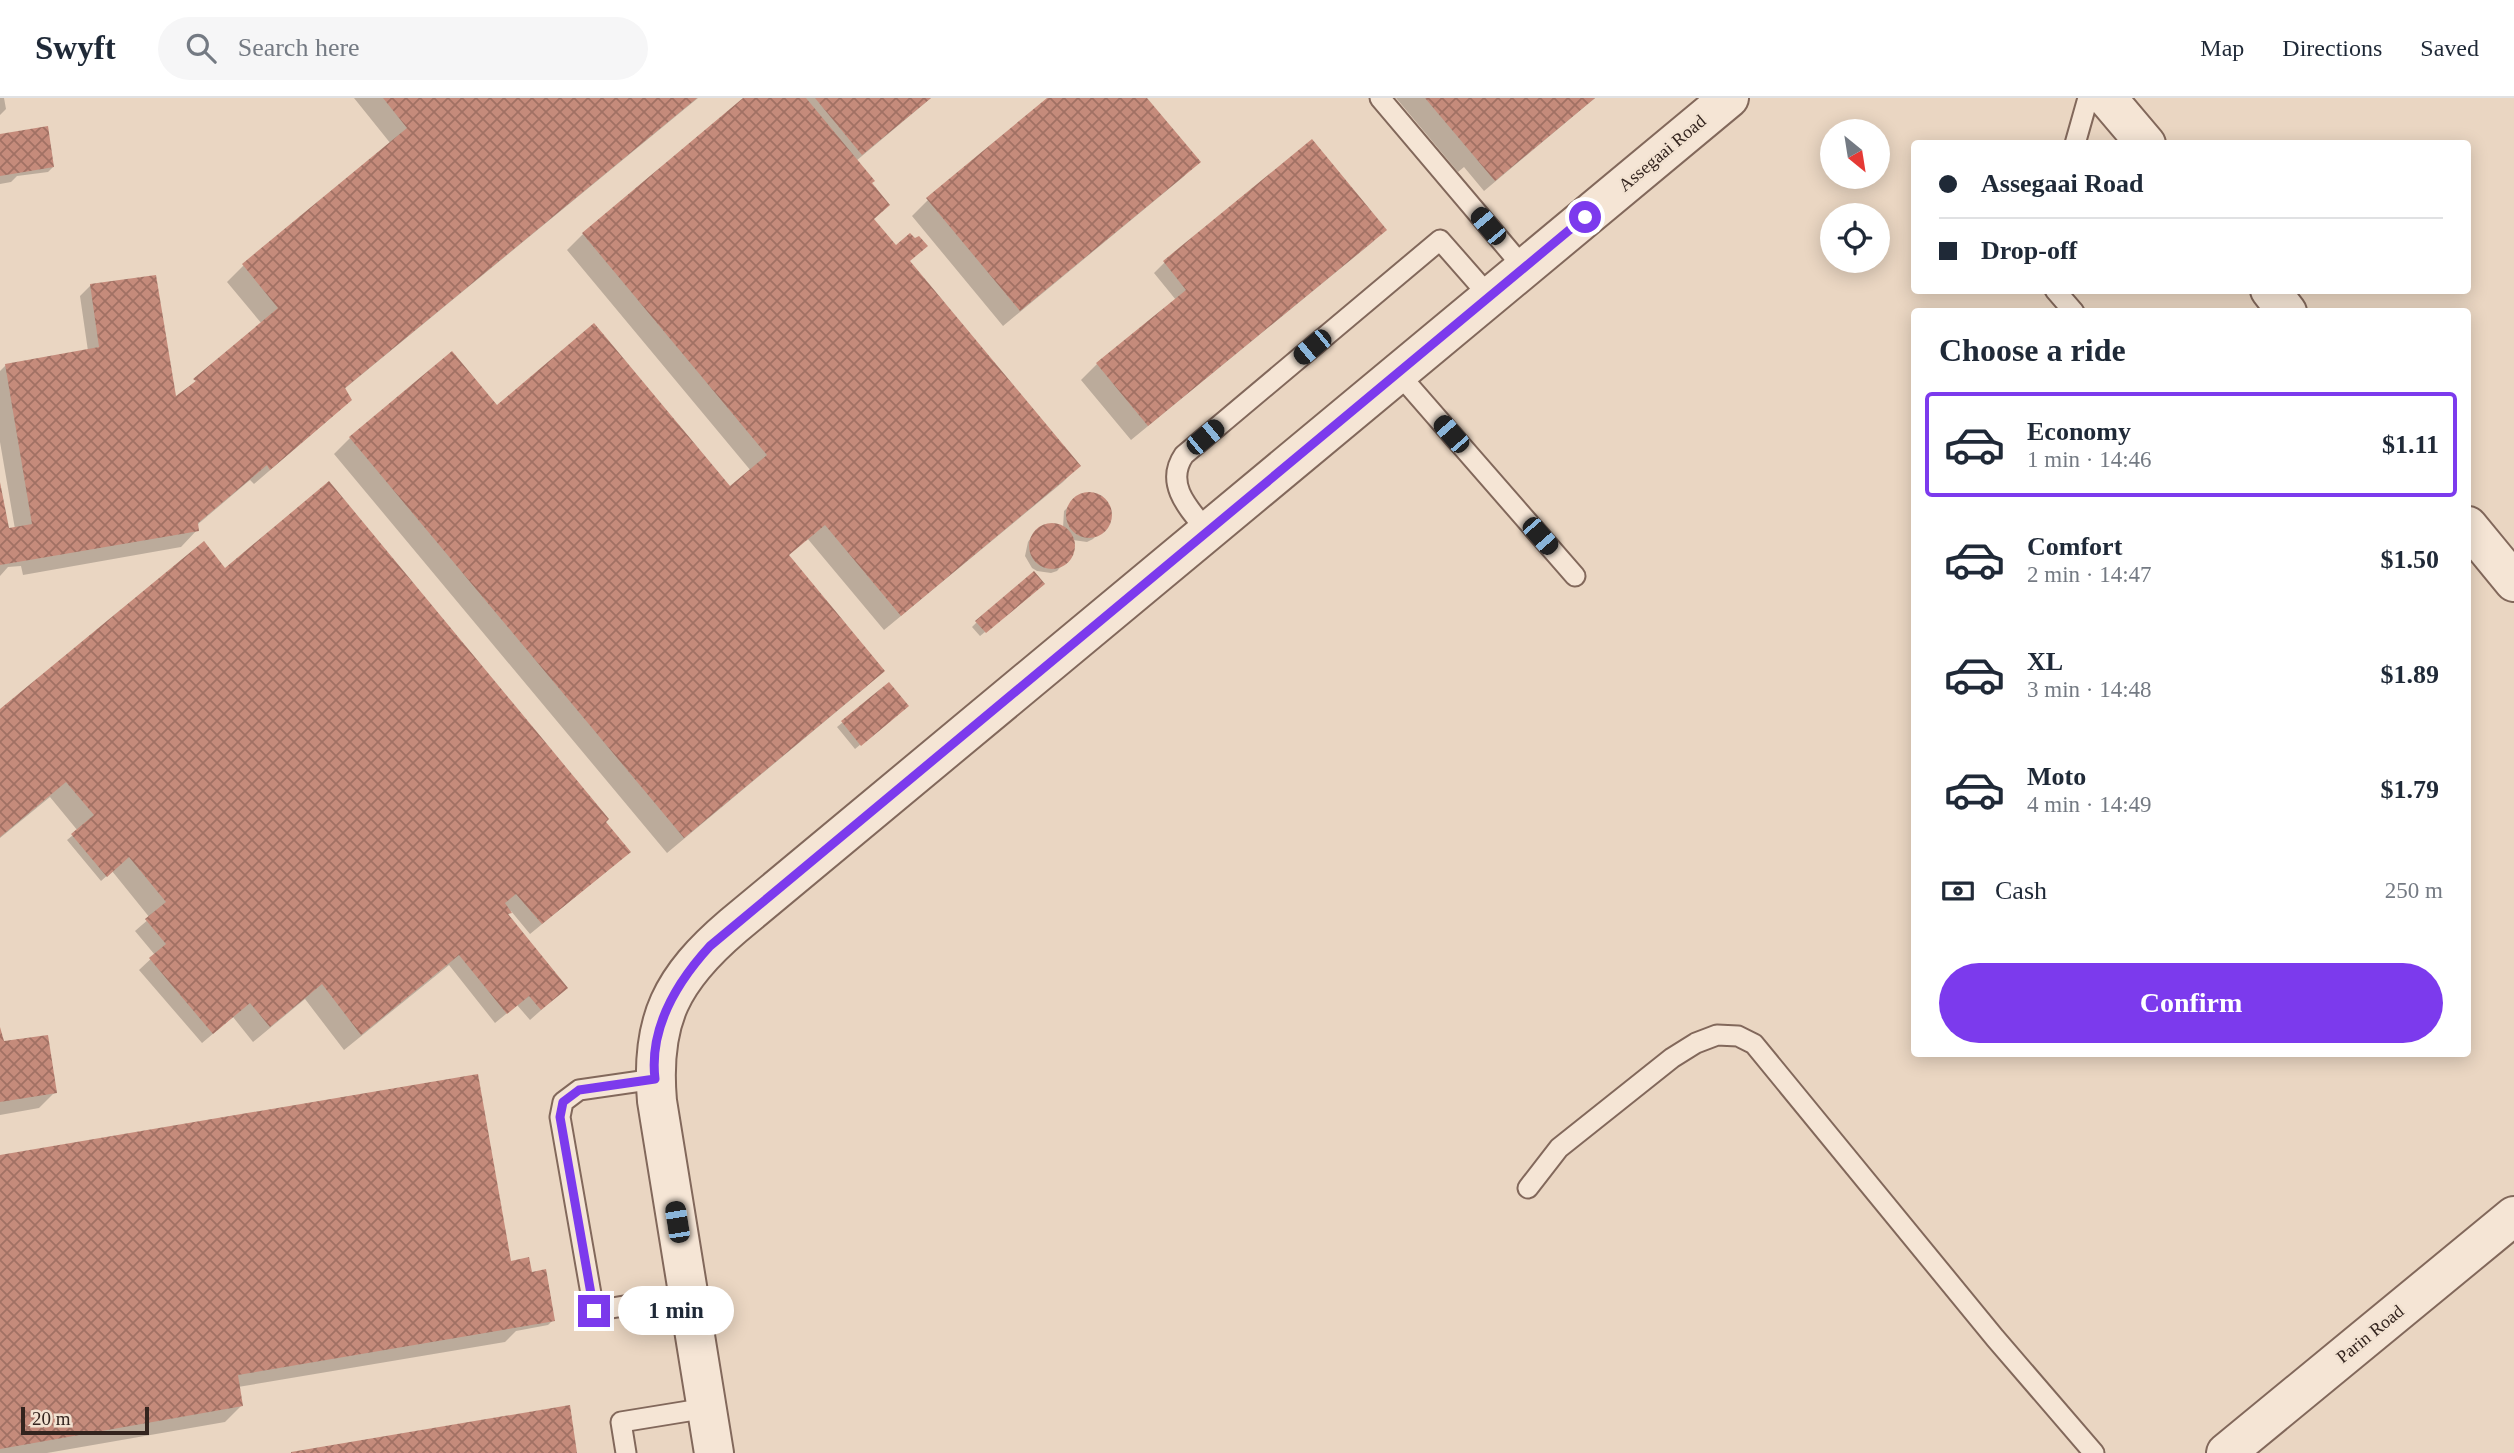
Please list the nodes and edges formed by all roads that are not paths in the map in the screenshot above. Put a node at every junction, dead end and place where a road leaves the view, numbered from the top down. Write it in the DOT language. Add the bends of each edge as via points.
graph roads {
  1 [pos="1380,98"];
  2 [pos="1729,98"];
  3 [pos="2088,98"];
  4 [pos="2108,98"];
  5 [pos="2076,140"];
  6 [pos="2143,140"];
  7 [pos="1524,268"];
  8 [pos="2058,294"];
  9 [pos="2273,294"];
  10 [pos="1490,297"];
  11 [pos="2071,308"];
  12 [pos="2284,308"];
  13 [pos="1398,373"];
  14 [pos="2471,530"];
  15 [pos="1208,531"];
  16 [pos="1575,576"];
  17 [pos="2514,582"];
  18 [pos="655,1079"];
  19 [pos="1528,1188"];
  20 [pos="2514,1216"];
  21 [pos="689,1295"];
  22 [pos="707,1408"];
  23 [pos="626,1453"];
  24 [pos="714,1453"];
  25 [pos="2094,1453"];
  26 [pos="2226,1453"];
  1 -- 7 [label="lane"];
  2 -- 7 [label="street, Assegaai Road"];
  3 -- 5 [label="lane"];
  4 -- 6 [label="street"];
  7 -- 10 [label="street, Assegaai Road"];
  8 -- 11 [label="lane"];
  9 -- 12 [label="street"];
  10 -- 13 [label="street, Assegaai Road"];
  10 -- 15 [label="lane" via="1440,240 1184,455 1176,482 1185,504"];
  13 -- 15 [label="street, Assegaai Road"];
  13 -- 16 [label="lane"];
  14 -- 17 [label="street"];
  15 -- 18 [label="street, Assegaai Road" via="710,946 690,967 662,1020"];
  18 -- 21 [label="street, Assegaai Road"];
  18 -- 21 [label="lane" via="579,1090 563,1102 560,1117 594,1311"];
  19 -- 25 [label="lane" via="1559,1148 1672,1058 1717,1035 1738,1036 1754,1044"];
  20 -- 26 [label="street, Parin Road"];
  21 -- 22 [label="street, Assegaai Road"];
  22 -- 23 [label="lane" via="621,1422"];
  22 -- 24 [label="street, Assegaai Road"];
}
